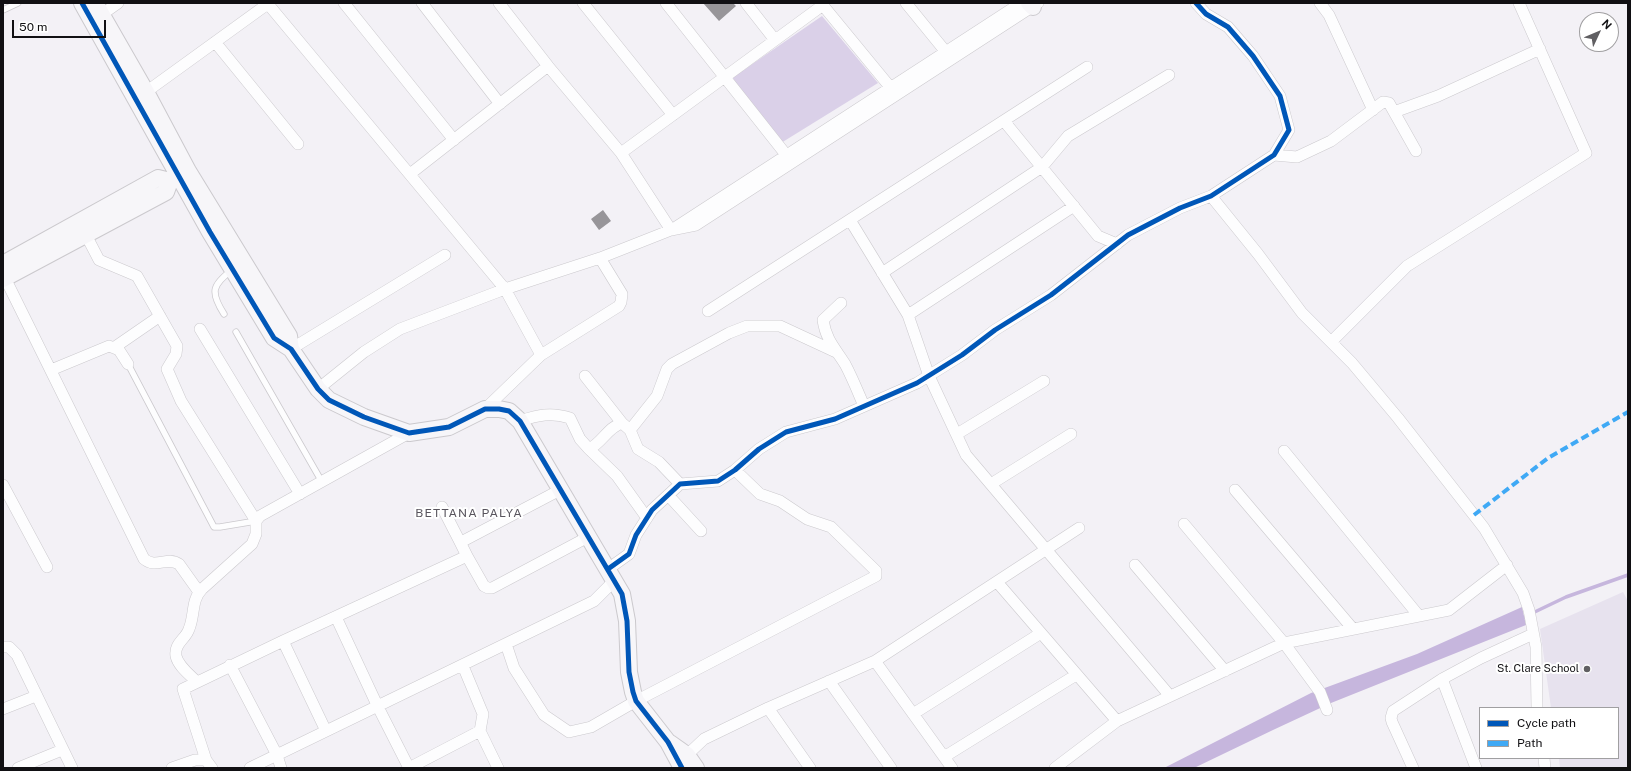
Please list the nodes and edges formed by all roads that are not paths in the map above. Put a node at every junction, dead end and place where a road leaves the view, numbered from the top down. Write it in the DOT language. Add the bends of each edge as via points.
graph roads {
  1 [pos="18,3"];
  2 [pos="118,3"];
  3 [pos="269,3"];
  4 [pos="344,3"];
  5 [pos="422,3"];
  6 [pos="499,3"];
  7 [pos="583,3"];
  8 [pos="666,3"];
  9 [pos="746,3"];
  10 [pos="906,3"];
  11 [pos="1196,3"];
  12 [pos="1320,3"];
  13 [pos="1519,3"];
  14 [pos="822,4"];
  15 [pos="1031,4"];
  16 [pos="95,6"];
  17 [pos="3,10"];
  18 [pos="775,40"];
  19 [pos="215,42"];
  20 [pos="1540,50"];
  21 [pos="949,56"];
  22 [pos="548,66"];
  23 [pos="1087,67"];
  24 [pos="1169,75"];
  25 [pos="726,76"];
  26 [pos="146,92"];
  27 [pos="893,92"];
  28 [pos="500,104"];
  29 [pos="1373,110"];
  30 [pos="1394,112"];
  31 [pos="673,115"];
  32 [pos="1004,121"];
  33 [pos="454,140"];
  34 [pos="298,144"];
  35 [pos="1416,151"];
  36 [pos="621,153"];
  37 [pos="1274,155"];
  38 [pos="790,159"];
  39 [pos="1042,167"];
  40 [pos="410,174"];
  41 [pos="179,176"];
  42 [pos="1211,196"];
  43 [pos="1074,206"];
  44 [pos="850,220"];
  45 [pos="671,230"];
  46 [pos="86,235"];
  47 [pos="1117,244"];
  48 [pos="445,255"];
  49 [pos="600,258"];
  50 [pos="232,270"];
  51 [pos="4,274"];
  52 [pos="882,274"];
  53 [pos="505,289"];
  54 [pos="841,304"];
  55 [pos="708,311"];
  56 [pos="224,314"];
  57 [pos="160,316"];
  58 [pos="908,316"];
  59 [pos="200,330"];
  60 [pos="236,332"];
  61 [pos="1331,342"];
  62 [pos="115,347"];
  63 [pos="291,349"];
  64 [pos="836,352"];
  65 [pos="541,355"];
  66 [pos="128,364"];
  67 [pos="51,370"];
  68 [pos="585,376"];
  69 [pos="929,376"];
  70 [pos="1044,381"];
  71 [pos="318,389"];
  72 [pos="864,406"];
  73 [pos="485,409"];
  74 [pos="520,422"];
  75 [pos="626,427"];
  76 [pos="409,432"];
  77 [pos="956,434"];
  78 [pos="1071,434"];
  79 [pos="589,449"];
  80 [pos="1284,451"];
  81 [pos="735,470"];
  82 [pos="322,482"];
  83 [pos="680,484"];
  84 [pos="991,484"];
  85 [pos="3,485"];
  86 [pos="560,490"];
  87 [pos="1235,490"];
  88 [pos="300,494"];
  89 [pos="668,495"];
  90 [pos="442,507"];
  91 [pos="647,518"];
  92 [pos="256,521"];
  93 [pos="1184,524"];
  94 [pos="1079,528"];
  95 [pos="701,531"];
  96 [pos="588,537"];
  97 [pos="461,544"];
  98 [pos="1047,549"];
  99 [pos="467,556"];
  100 [pos="1135,565"];
  101 [pos="1507,565"];
  102 [pos="47,567"];
  103 [pos="611,575"];
  104 [pos="997,582"];
  105 [pos="199,592"];
  106 [pos="1419,616"];
  107 [pos="336,617"];
  108 [pos="1353,629"];
  109 [pos="1532,629"];
  110 [pos="1041,633"];
  111 [pos="283,640"];
  112 [pos="1284,643"];
  113 [pos="506,644"];
  114 [pos="3,647"];
  115 [pos="875,661"];
  116 [pos="230,666"];
  117 [pos="462,666"];
  118 [pos="1225,671"];
  119 [pos="1076,675"];
  120 [pos="1442,680"];
  121 [pos="829,681"];
  122 [pos="197,682"];
  123 [pos="36,696"];
  124 [pos="1170,696"];
  125 [pos="636,701"];
  126 [pos="378,707"];
  127 [pos="1537,707"];
  128 [pos="768,708"];
  129 [pos="3,709"];
  130 [pos="1327,710"];
  131 [pos="913,714"];
  132 [pos="1116,721"];
  133 [pos="326,731"];
  134 [pos="480,731"];
  135 [pos="62,750"];
  136 [pos="277,755"];
  137 [pos="944,757"];
  138 [pos="209,764"];
  139 [pos="686,764"];
  140 [pos="18,768"];
  141 [pos="72,768"];
  142 [pos="172,768"];
  143 [pos="250,768"];
  144 [pos="282,768"];
  145 [pos="498,768"];
  146 [pos="810,768"];
  147 [pos="891,768"];
  148 [pos="952,768"];
  149 [pos="1055,768"];
  150 [pos="1413,768"];
  151 [pos="1476,768"];
  1 -- 17 [label="lane"];
  2 -- 16 [label="street"];
  3 -- 19 [label="street"];
  3 -- 40 [label="street"];
  4 -- 33 [label="street"];
  5 -- 28 [label="street"];
  6 -- 22 [label="street"];
  7 -- 31 [label="street"];
  8 -- 25 [label="street"];
  9 -- 18 [label="street"];
  10 -- 21 [label="street"];
  11 -- 37 [label="street" via="1206,14 1228,28 1253,56 1280,96 1290,130"];
  12 -- 29 [label="street" via="1329,15"];
  13 -- 20 [label="street"];
  14 -- 18 [label="street"];
  14 -- 27 [label="street"];
  15 -- 21 [label="street"];
  16 -- 26 [label="street"];
  16 -- 41 [label="street"];
  18 -- 25 [label="street"];
  19 -- 26 [label="street"];
  19 -- 34 [label="street"];
  20 -- 30 [label="street" via="1438,96"];
  20 -- 61 [label="street" via="1586,153 1407,266"];
  21 -- 27 [label="street"];
  22 -- 28 [label="street"];
  22 -- 36 [label="street"];
  23 -- 32 [label="street"];
  24 -- 39 [label="street" via="1068,136"];
  25 -- 31 [label="street"];
  25 -- 38 [label="street"];
  26 -- 41 [label="street"];
  27 -- 38 [label="street"];
  28 -- 33 [label="street"];
  29 -- 30 [label="street" via="1386,102"];
  29 -- 37 [label="street" via="1331,141 1297,157"];
  30 -- 35 [label="street"];
  31 -- 36 [label="street"];
  32 -- 39 [label="street"];
  32 -- 44 [label="street"];
  33 -- 40 [label="street"];
  36 -- 45 [label="street"];
  37 -- 42 [label="street"];
  38 -- 45 [label="street"];
  38 -- 45 [label="street" via="696,225"];
  39 -- 43 [label="street"];
  39 -- 52 [label="street"];
  40 -- 53 [label="street"];
  41 -- 46 [label="street" via="166,192"];
  41 -- 50 [label="street"];
  41 -- 51 [label="street" via="158,178"];
  41 -- 63 [label="street" via="289,336"];
  42 -- 47 [label="street" via="1180,208 1128,235"];
  42 -- 61 [label="street" via="1302,313"];
  43 -- 47 [label="street" via="1098,236"];
  43 -- 58 [label="street"];
  44 -- 52 [label="street"];
  44 -- 55 [label="street"];
  45 -- 49 [label="street"];
  46 -- 51 [label="street"];
  46 -- 57 [label="street" via="99,260 137,276"];
  47 -- 69 [label="street" via="1052,294"];
  48 -- 63 [label="street"];
  49 -- 53 [label="street"];
  49 -- 65 [label="street" via="622,294 619,306"];
  50 -- 56 [label="lane" via="220,279 214,289 215,302"];
  50 -- 63 [label="street" via="274,338"];
  51 -- 67 [label="street"];
  52 -- 58 [label="street"];
  53 -- 65 [label="street"];
  53 -- 71 [label="street" via="400,329 364,352"];
  54 -- 64 [label="street" via="823,320 829,342"];
  57 -- 62 [label="street"];
  57 -- 92 [label="street" via="177,346 176,354 167,369 181,401"];
  58 -- 69 [label="street"];
  59 -- 88 [label="street"];
  60 -- 82 [label="lane"];
  61 -- 101 [label="street" via="1398,418 1484,528"];
  62 -- 66 [label="street"];
  62 -- 67 [label="street" via="102,348"];
  63 -- 71 [label="street"];
  64 -- 72 [label="street" via="845,364"];
  64 -- 75 [label="street" via="780,326 747,326 672,364 667,369 657,396"];
  65 -- 73 [label="street"];
  66 -- 92 [label="lane" via="214,527"];
  67 -- 105 [label="street" via="144,558 151,564 179,564"];
  68 -- 75 [label="street"];
  69 -- 72 [label="street"];
  69 -- 77 [label="street"];
  70 -- 77 [label="street"];
  71 -- 76 [label="street" via="328,400 364,417"];
  72 -- 81 [label="street" via="835,419 786,432 759,449"];
  73 -- 74 [label="street" via="509,411"];
  73 -- 76 [label="street" via="448,427"];
  74 -- 79 [label="street" via="534,416 557,414 570,418 580,439"];
  74 -- 86 [label="street"];
  75 -- 79 [label="street" via="614,425"];
  75 -- 83 [label="street" via="638,449 659,462"];
  76 -- 82 [label="street"];
  77 -- 84 [label="street" via="966,455"];
  78 -- 84 [label="street"];
  79 -- 91 [label="street" via="617,476"];
  80 -- 106 [label="street"];
  81 -- 83 [label="street" via="718,482"];
  81 -- 125 [label="street" via="760,494 780,500 807,519 831,527 876,571 876,576"];
  82 -- 88 [label="street"];
  83 -- 89 [label="street"];
  84 -- 98 [label="street"];
  85 -- 102 [label="street"];
  86 -- 96 [label="street"];
  86 -- 97 [label="street"];
  87 -- 108 [label="street"];
  88 -- 92 [label="street" via="260,516"];
  89 -- 91 [label="street"];
  89 -- 95 [label="street"];
  90 -- 97 [label="street"];
  91 -- 103 [label="street" via="636,535 629,554"];
  92 -- 105 [label="street" via="256,534 252,544"];
  93 -- 112 [label="street"];
  94 -- 98 [label="street"];
  96 -- 99 [label="street" via="492,588 484,586"];
  96 -- 103 [label="street"];
  97 -- 99 [label="street"];
  98 -- 104 [label="street"];
  98 -- 124 [label="street"];
  99 -- 107 [label="street"];
  100 -- 118 [label="street"];
  101 -- 106 [label="street" via="1449,610"];
  101 -- 109 [label="street" via="1523,593"];
  103 -- 113 [label="street" via="594,601"];
  103 -- 125 [label="street" via="622,594 627,621 629,672"];
  104 -- 110 [label="street"];
  104 -- 115 [label="street"];
  105 -- 122 [label="street" via="195,596 190,628 179,643 176,655 179,663"];
  106 -- 108 [label="street"];
  107 -- 111 [label="street"];
  107 -- 126 [label="street"];
  108 -- 112 [label="street"];
  109 -- 120 [label="street"];
  109 -- 127 [label="street" via="1536,647"];
  110 -- 119 [label="street"];
  110 -- 131 [label="street"];
  111 -- 116 [label="street"];
  111 -- 133 [label="street"];
  112 -- 118 [label="street"];
  112 -- 130 [label="street" via="1320,692"];
  113 -- 117 [label="street"];
  113 -- 125 [label="street" via="514,668 544,715 569,732 591,727"];
  114 -- 123 [label="street" via="9,647 16,654"];
  115 -- 121 [label="street"];
  115 -- 131 [label="street"];
  116 -- 122 [label="street"];
  116 -- 136 [label="street"];
  117 -- 126 [label="street"];
  117 -- 134 [label="street" via="483,714"];
  118 -- 124 [label="street"];
  119 -- 132 [label="street"];
  119 -- 137 [label="street"];
  120 -- 150 [label="street" via="1392,714 1392,722"];
  120 -- 151 [label="street"];
  121 -- 128 [label="street"];
  121 -- 147 [label="street"];
  122 -- 138 [label="street" via="183,689"];
  123 -- 129 [label="street"];
  123 -- 135 [label="street"];
  124 -- 132 [label="street"];
  125 -- 139 [label="street"];
  126 -- 133 [label="street"];
  126 -- 134 [label="street" via="409,768"];
  128 -- 139 [label="street" via="704,739"];
  128 -- 146 [label="street"];
  131 -- 137 [label="street"];
  132 -- 149 [label="street"];
  133 -- 136 [label="street"];
  134 -- 145 [label="street"];
  135 -- 140 [label="street"];
  135 -- 141 [label="street"];
  136 -- 143 [label="street"];
  136 -- 144 [label="street"];
  137 -- 148 [label="street"];
  138 -- 142 [label="street" via="195,760"];
}
